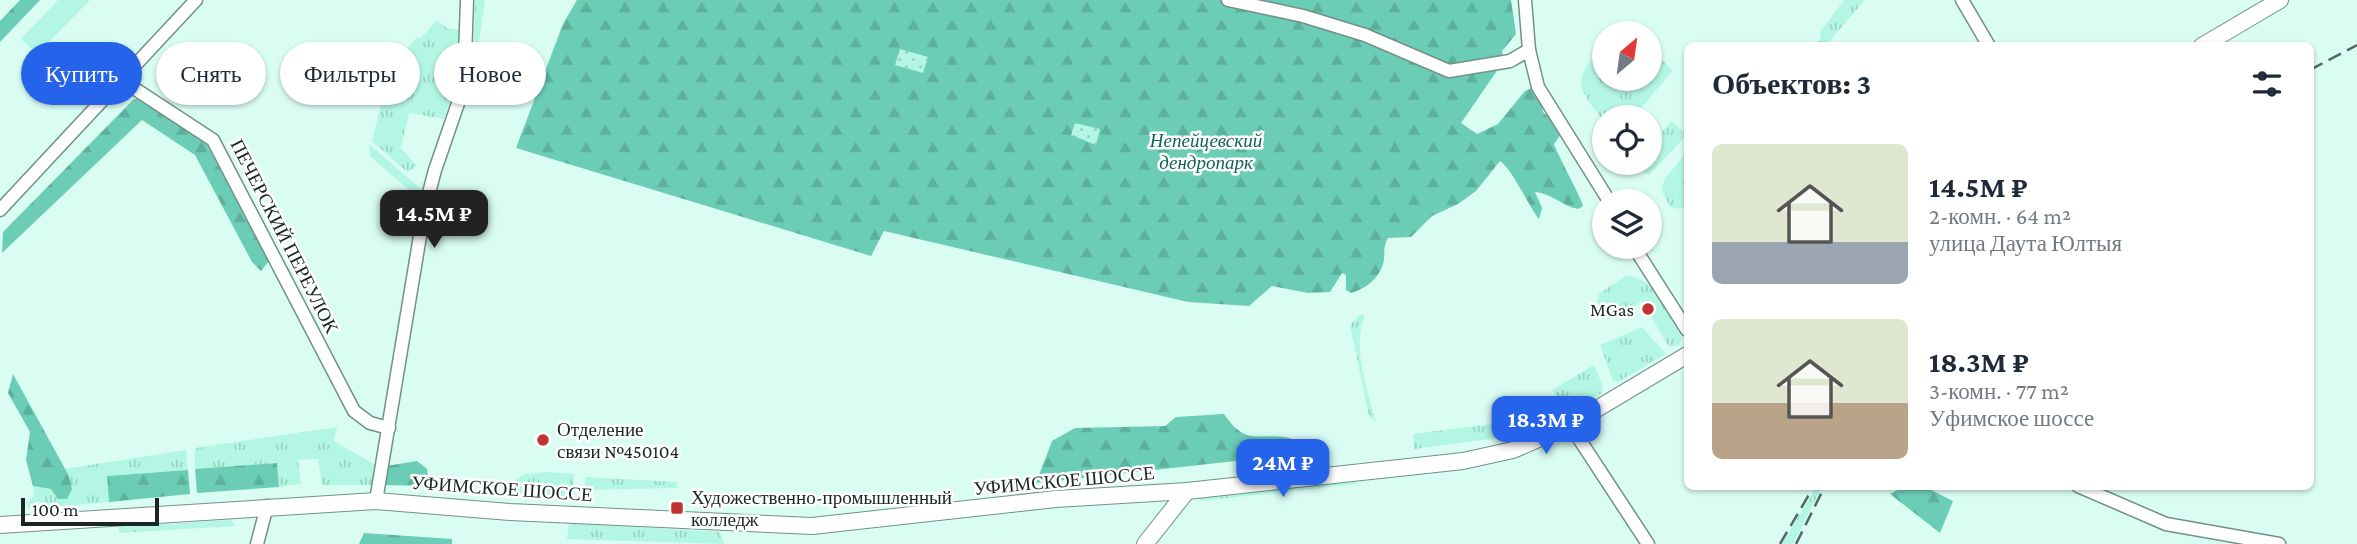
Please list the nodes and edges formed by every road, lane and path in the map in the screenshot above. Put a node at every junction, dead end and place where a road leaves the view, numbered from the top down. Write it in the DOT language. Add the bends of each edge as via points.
graph roads {
  1 [pos="196,0"];
  2 [pos="467,0"];
  3 [pos="1228,0"];
  4 [pos="1525,0"];
  5 [pos="1962,0"];
  6 [pos="2280,0"];
  7 [pos="1987,42"];
  8 [pos="2209,42"];
  9 [pos="1529,50"];
  10 [pos="142,60"];
  11 [pos="142,93"];
  12 [pos="100,105"];
  13 [pos="1601,189"];
  14 [pos="0,210"];
  15 [pos="1642,259"];
  16 [pos="1684,325"];
  17 [pos="1684,357"];
  18 [pos="1570,425"];
  19 [pos="389,428"];
  20 [pos="2087,490"];
  21 [pos="1187,491"];
  22 [pos="376,501"];
  23 [pos="267,506"];
  24 [pos="0,525"];
  25 [pos="257,544"];
  26 [pos="1145,544"];
  27 [pos="1648,544"];
  28 [pos="2279,544"];
  1 -- 10 [label="street"];
  2 -- 19 [label="street" via="464,86 424,212"];
  3 -- 9 [label="street" via="1364,35 1449,71 1510,61"];
  4 -- 9 [label="street"];
  5 -- 7 [label="street"];
  6 -- 8 [label="main road"];
  9 -- 13 [label="street" via="1538,88"];
  11 -- 19 [label="street, ПЕЧЕРСКИЙ ПЕРЕУЛОК" via="213,140 354,411 370,423"];
  12 -- 14 [label="street"];
  15 -- 16 [label="street"];
  17 -- 18 [label="main road, УФИМСКОЕ ШОССЕ"];
  18 -- 21 [label="main road, УФИМСКОЕ ШОССЕ" via="1513,450 1463,461"];
  18 -- 27 [label="street"];
  19 -- 22 [label="street"];
  20 -- 28 [label="street" via="2166,524"];
  21 -- 22 [label="main road, УФИМСКОЕ ШОССЕ" via="1056,499 812,526"];
  21 -- 26 [label="main road"];
  22 -- 23 [label="main road, УФИМСКОЕ ШОССЕ"];
  23 -- 24 [label="main road, УФИМСКОЕ ШОССЕ"];
  23 -- 25 [label="street"];
}
